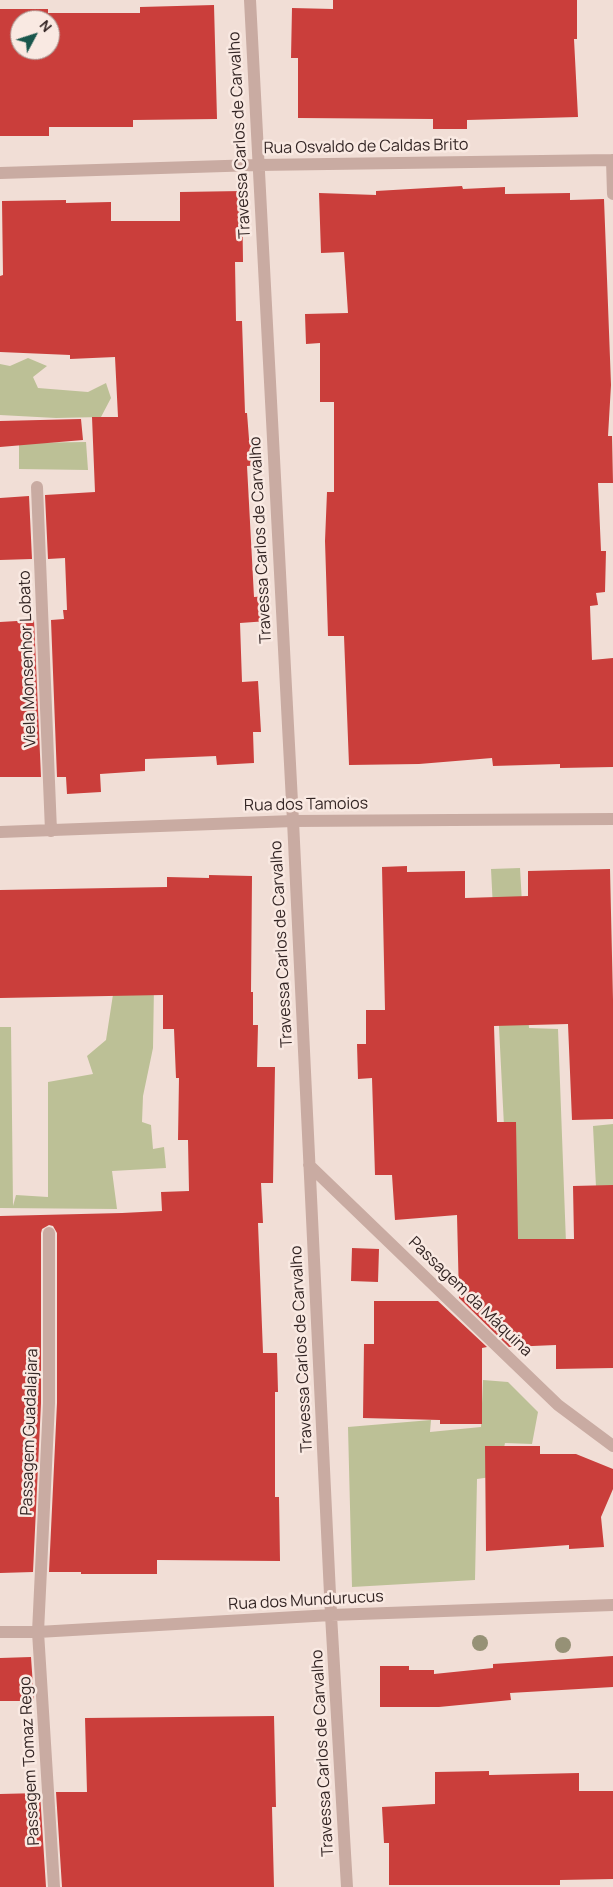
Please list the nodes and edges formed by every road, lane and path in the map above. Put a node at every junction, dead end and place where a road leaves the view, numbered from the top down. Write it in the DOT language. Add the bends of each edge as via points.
graph roads {
  1 [pos="250,0"];
  2 [pos="612,160"];
  3 [pos="258,165"];
  4 [pos="0,173"];
  5 [pos="613,194"];
  6 [pos="37,487"];
  7 [pos="613,819"];
  8 [pos="293,821"];
  9 [pos="51,830"];
  10 [pos="0,832"];
  11 [pos="309,1165"];
  12 [pos="49,1234"];
  13 [pos="613,1446"];
  14 [pos="613,1605"];
  15 [pos="331,1615"];
  16 [pos="0,1632"];
  17 [pos="38,1632"];
  18 [pos="54,1887"];
  19 [pos="347,1887"];
  1 -- 3 [label="street, Travessa Carlos de Carvalho"];
  2 -- 3 [label="street, Rua Osvaldo de Caldas Brito"];
  2 -- 5 [label="street"];
  3 -- 4 [label="street, Rua Osvaldo de Caldas Brito"];
  3 -- 8 [label="street, Travessa Carlos de Carvalho"];
  6 -- 9 [label="street, Viela Monsenhor Lobato"];
  7 -- 8 [label="street, Rua dos Tamoios"];
  8 -- 9 [label="street, Rua dos Tamoios"];
  8 -- 11 [label="street, Travessa Carlos de Carvalho"];
  9 -- 10 [label="street, Rua dos Tamoios"];
  11 -- 13 [label="street, Passagem da Máquina" via="558,1405"];
  11 -- 15 [label="street, Travessa Carlos de Carvalho"];
  12 -- 17 [label="street, Passagem Guadalajara" via="49,1403"];
  14 -- 15 [label="street, Rua dos Mundurucus"];
  15 -- 17 [label="street, Rua dos Mundurucus"];
  15 -- 19 [label="street, Travessa Carlos de Carvalho"];
  16 -- 17 [label="street, Rua dos Mundurucus"];
  17 -- 18 [label="street, Passagem Tomaz Rego"];
}
